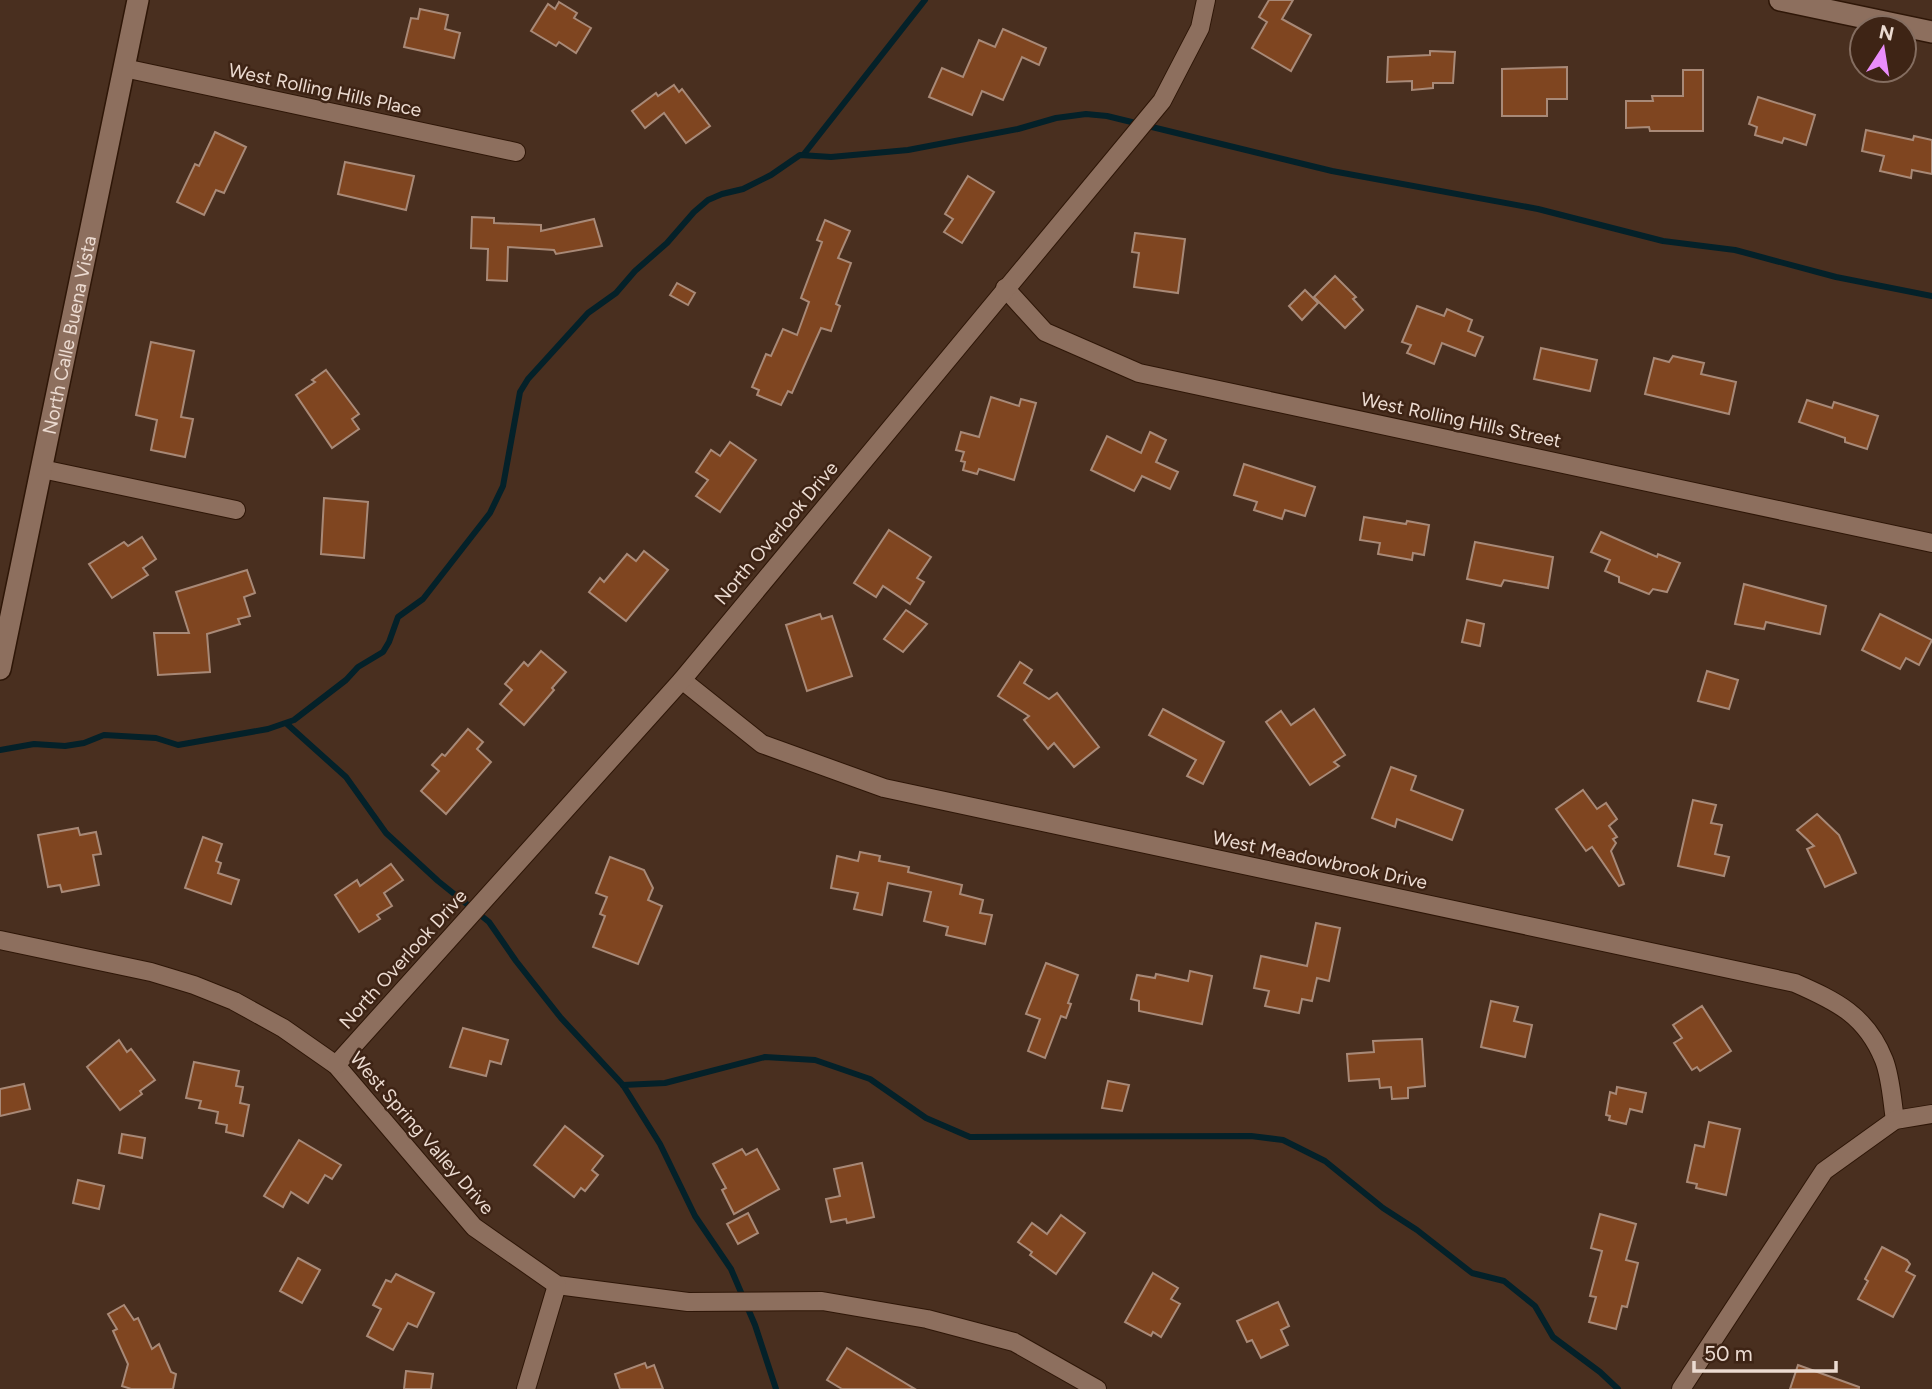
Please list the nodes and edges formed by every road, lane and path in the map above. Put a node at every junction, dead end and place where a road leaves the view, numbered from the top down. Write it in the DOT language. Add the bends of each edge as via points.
graph roads {
  1 [pos="138,0"];
  2 [pos="1206,0"];
  3 [pos="1780,0"];
  4 [pos="1932,32"];
  5 [pos="124,68"];
  6 [pos="516,152"];
  7 [pos="1005,288"];
  8 [pos="42,469"];
  9 [pos="236,510"];
  10 [pos="1932,542"];
  11 [pos="0,669"];
  12 [pos="682,680"];
  13 [pos="0,940"];
  14 [pos="336,1065"];
  15 [pos="1932,1114"];
  16 [pos="1895,1120"];
  17 [pos="557,1285"];
  18 [pos="526,1389"];
  19 [pos="1096,1389"];
  20 [pos="1681,1389"];
  1 -- 5 [label="street, North Calle Buena Vista"];
  2 -- 7 [label="street, North Overlook Drive" via="1200,28 1162,101"];
  3 -- 4 [label="street"];
  5 -- 6 [label="street, West Rolling Hills Place"];
  5 -- 8 [label="street, North Calle Buena Vista"];
  7 -- 10 [label="street, West Rolling Hills Street" via="1045,332 1139,373"];
  7 -- 12 [label="street, North Overlook Drive"];
  8 -- 9 [label="street"];
  8 -- 11 [label="street, North Calle Buena Vista"];
  12 -- 14 [label="street, North Overlook Drive"];
  12 -- 16 [label="street, West Meadowbrook Drive" via="762,744 884,788 1795,983 1833,1000 1862,1021 1884,1060"];
  13 -- 14 [label="street, West Spring Valley Drive" via="194,985 274,1023"];
  14 -- 17 [label="street, West Spring Valley Drive" via="474,1227"];
  15 -- 16 [label="street"];
  16 -- 20 [label="street" via="1824,1171"];
  17 -- 18 [label="street"];
  17 -- 19 [label="street, West Spring Valley Drive" via="688,1302 822,1301 927,1320 1013,1342"];
}
